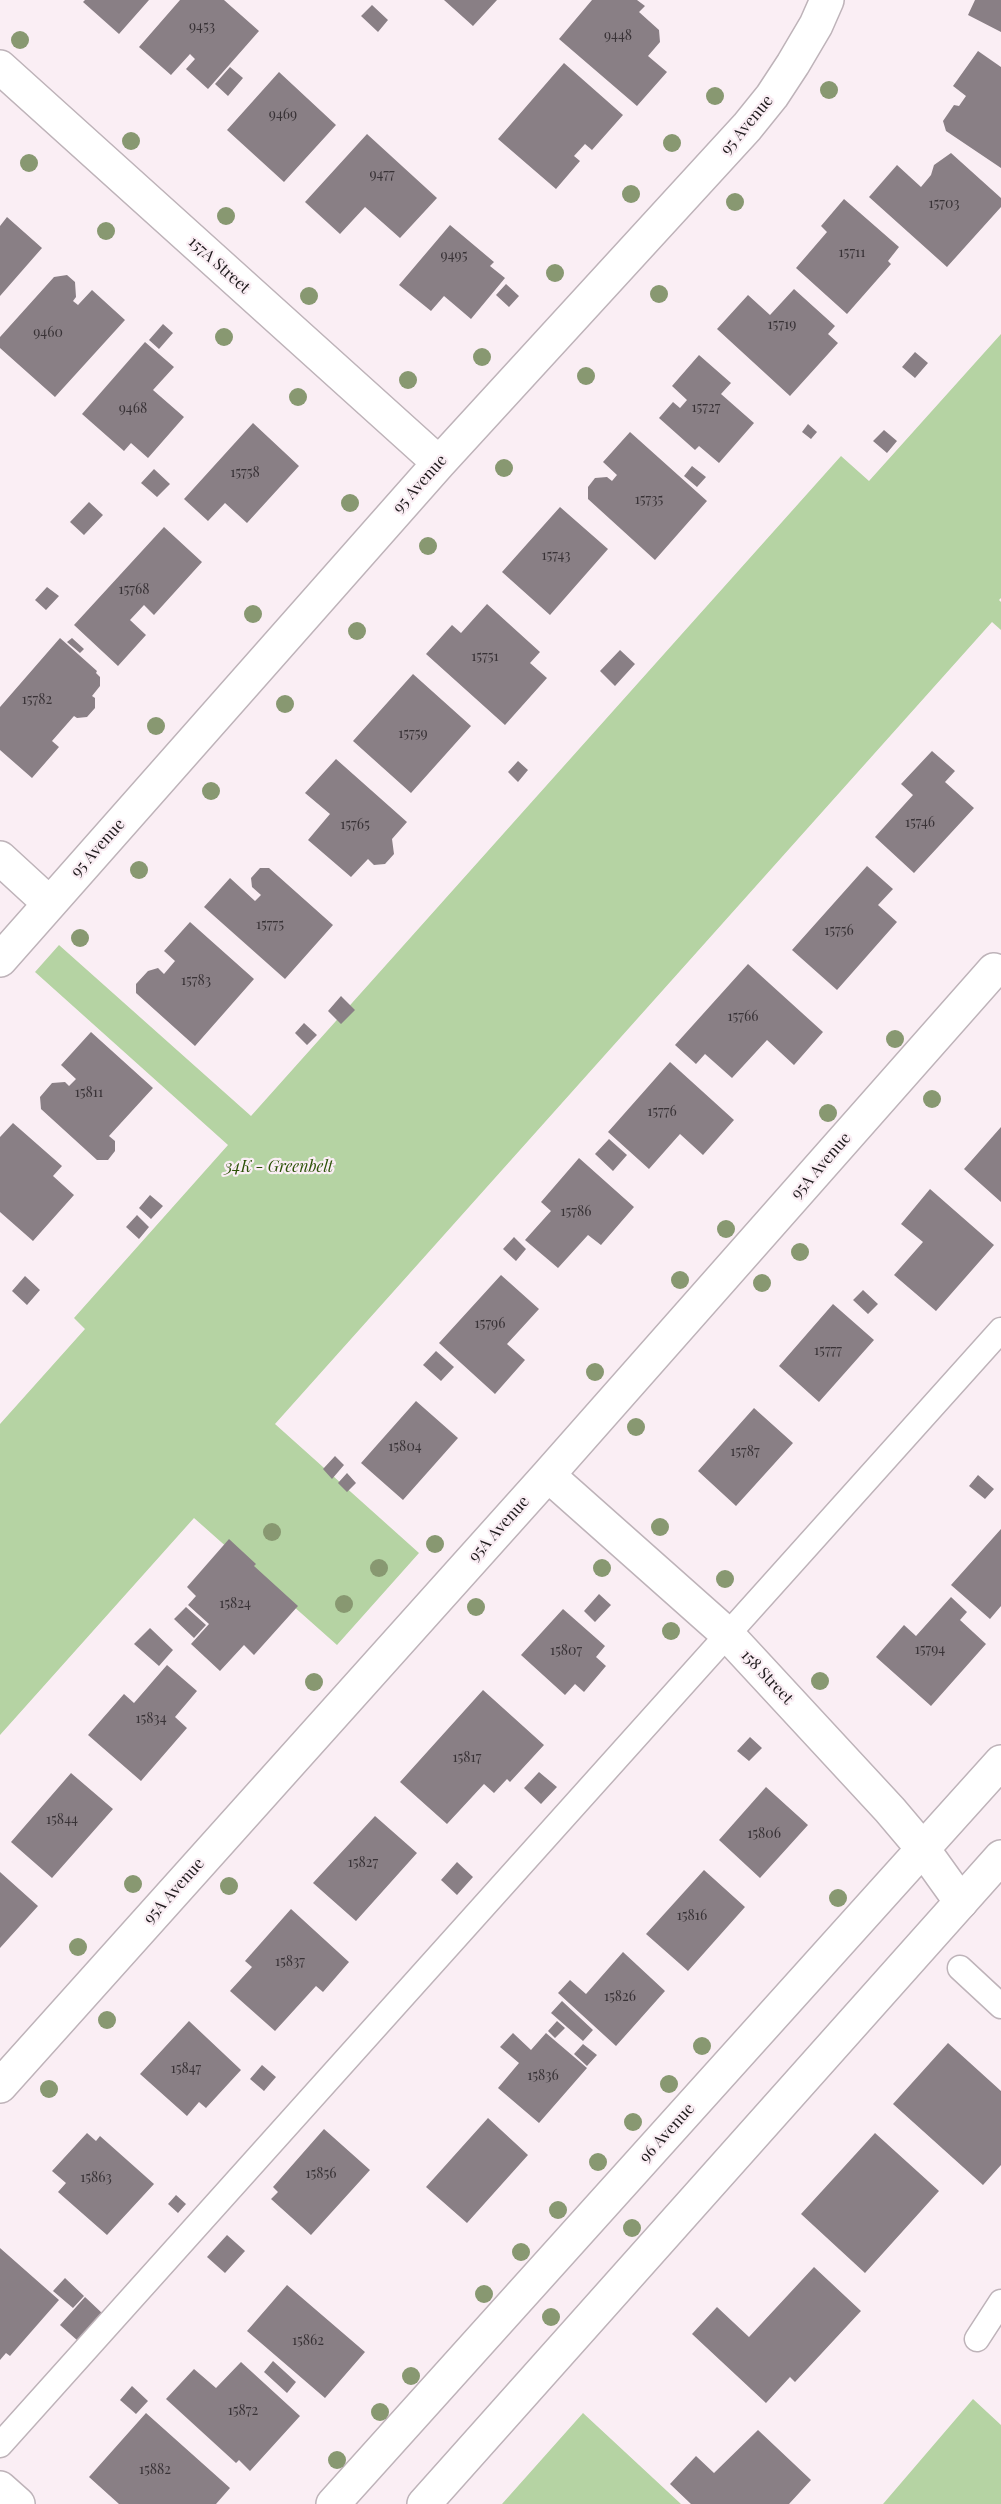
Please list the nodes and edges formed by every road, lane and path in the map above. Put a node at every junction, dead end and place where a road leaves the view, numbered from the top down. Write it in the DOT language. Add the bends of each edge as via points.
graph roads {
  1 [pos="827,0"];
  2 [pos="0,67"];
  3 [pos="439,463"];
  4 [pos="0,858"];
  5 [pos="49,903"];
  6 [pos="0,960"];
  7 [pos="994,970"];
  8 [pos="1001,1330"];
  9 [pos="548,1475"];
  10 [pos="728,1634"];
  11 [pos="1001,1762"];
  12 [pos="923,1849"];
  13 [pos="1001,1857"];
  14 [pos="961,1902"];
  15 [pos="960,1968"];
  16 [pos="1001,2006"];
  17 [pos="0,2086"];
  18 [pos="1001,2302"];
  19 [pos="977,2339"];
  20 [pos="0,2445"];
  21 [pos="0,2488"];
  22 [pos="18,2504"];
  23 [pos="333,2504"];
  24 [pos="424,2504"];
  1 -- 3 [label="street, 95 Avenue" via="793,64 747,127"];
  2 -- 3 [label="street, 157A Street"];
  3 -- 5 [label="street, 95 Avenue"];
  4 -- 5 [label="street"];
  5 -- 6 [label="street, 95 Avenue"];
  7 -- 9 [label="street, 95A Avenue"];
  8 -- 10 [label="lane"];
  9 -- 10 [label="street, 158 Street"];
  9 -- 17 [label="street, 95A Avenue"];
  10 -- 12 [label="street, 158 Street"];
  10 -- 20 [label="lane"];
  11 -- 12 [label="street, 96 Avenue"];
  12 -- 14 [label="street, 158 Street"];
  12 -- 23 [label="street, 96 Avenue"];
  13 -- 14 [label="street"];
  14 -- 24 [label="street"];
  15 -- 16 [label="lane"];
  18 -- 19 [label="lane"];
  21 -- 22 [label="street"];
}
